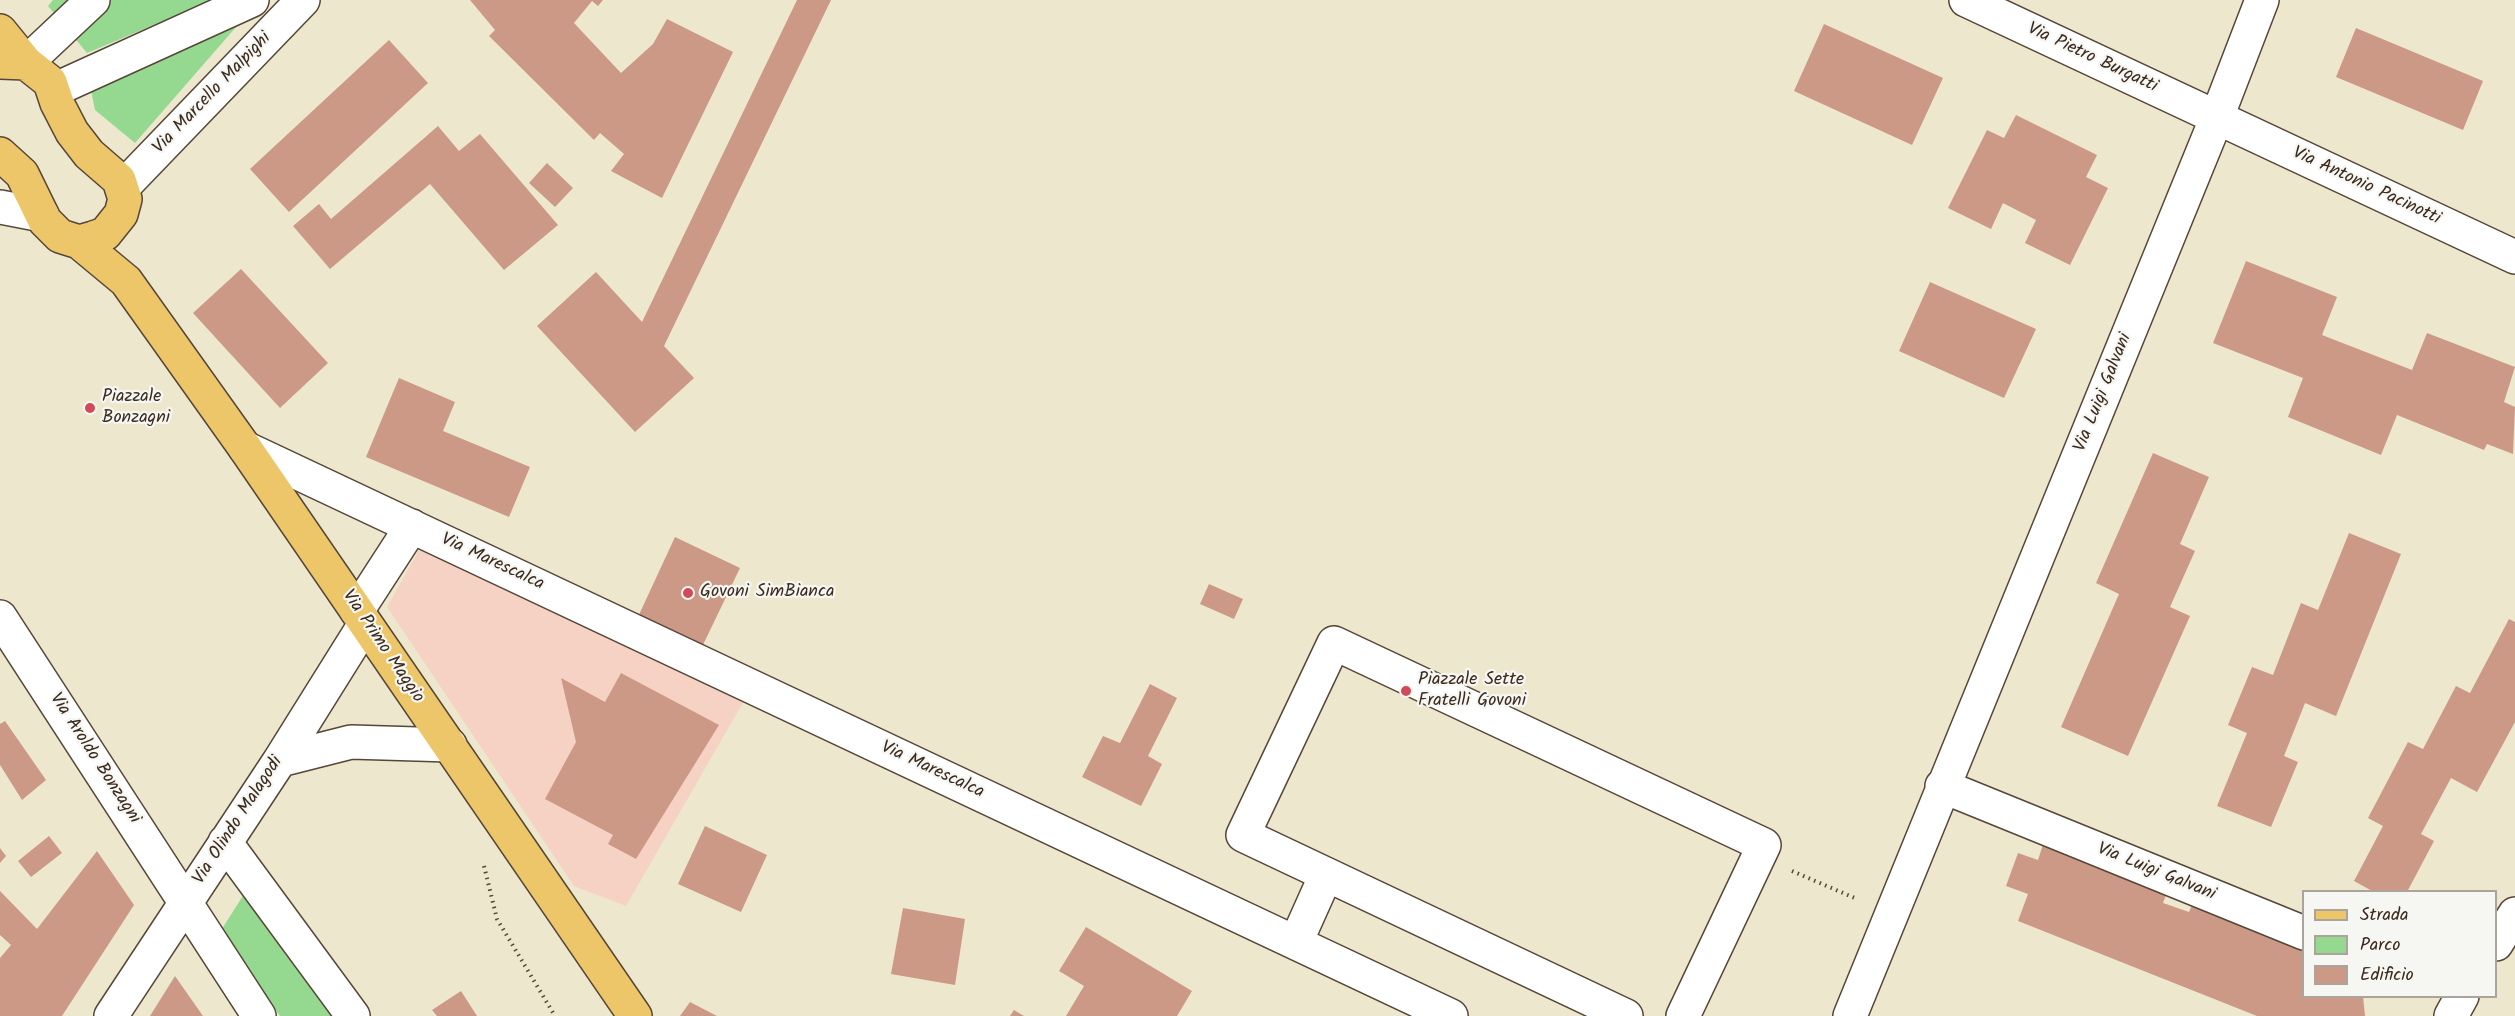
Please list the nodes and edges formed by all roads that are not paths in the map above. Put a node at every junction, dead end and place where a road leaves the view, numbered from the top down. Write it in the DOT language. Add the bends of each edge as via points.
graph roads {
  1 [pos="93,0"];
  2 [pos="252,0"];
  3 [pos="303,0"];
  4 [pos="1966,0"];
  5 [pos="2262,0"];
  6 [pos="0,31"];
  7 [pos="13,62"];
  8 [pos="54,90"];
  9 [pos="2217,117"];
  10 [pos="0,154"];
  11 [pos="122,201"];
  12 [pos="0,207"];
  13 [pos="42,215"];
  14 [pos="79,242"];
  15 [pos="2515,257"];
  16 [pos="126,281"];
  17 [pos="246,448"];
  18 [pos="412,526"];
  19 [pos="0,617"];
  20 [pos="361,617"];
  21 [pos="450,745"];
  22 [pos="280,760"];
  23 [pos="1942,786"];
  24 [pos="225,842"];
  25 [pos="1326,875"];
  26 [pos="186,903"];
  27 [pos="2515,914"];
  28 [pos="2302,932"];
  29 [pos="1296,942"];
  30 [pos="2497,942"];
  31 [pos="2460,998"];
  32 [pos="111,1016"];
  33 [pos="259,1016"];
  34 [pos="353,1016"];
  35 [pos="635,1016"];
  36 [pos="1451,1016"];
  37 [pos="1626,1016"];
  38 [pos="1683,1016"];
  39 [pos="1850,1016"];
  40 [pos="2451,1016"];
  1 -- 7 [label="street"];
  2 -- 8 [label="street"];
  3 -- 11 [label="street, Via Marcello Malpighi"];
  4 -- 9 [label="street, Via Pietro Burgatti"];
  5 -- 9 [label="street, Via Luigi Galvani"];
  6 -- 7 [label="main road"];
  7 -- 8 [label="main road" via="43,74"];
  8 -- 11 [label="main road" via="72,132 89,154 119,180"];
  9 -- 15 [label="street, Via Antonio Pacinotti"];
  9 -- 23 [label="street, Via Luigi Galvani"];
  10 -- 13 [label="main road, Via Primo Maggio" via="22,174"];
  11 -- 14 [label="main road" via="105,234"];
  11 -- 16 [label="main road"];
  12 -- 13 [label="street"];
  13 -- 14 [label="main road, Via Primo Maggio" via="60,236"];
  14 -- 16 [label="main road, Via Primo Maggio"];
  16 -- 17 [label="main road, Via Primo Maggio"];
  17 -- 18 [label="street, Via Marescalca"];
  17 -- 20 [label="main road, Via Primo Maggio"];
  18 -- 20 [label="street"];
  18 -- 29 [label="street, Via Marescalca"];
  19 -- 26 [label="street, Via Aroldo Bonzagni"];
  20 -- 21 [label="main road, Via Primo Maggio"];
  20 -- 22 [label="street, Via Olindo Malagodi"];
  21 -- 22 [label="street" via="351,742"];
  21 -- 35 [label="main road, Via Primo Maggio"];
  22 -- 24 [label="street, Via Olindo Malagodi"];
  23 -- 28 [label="street, Via Luigi Galvani"];
  23 -- 39 [label="street, Via Luigi Galvani"];
  24 -- 26 [label="street, Via Olindo Malagodi"];
  24 -- 34 [label="street"];
  25 -- 29 [label="street"];
  25 -- 37 [label="street"];
  25 -- 38 [label="street" via="1243,835 1334,643 1764,845"];
  26 -- 32 [label="street, Via Olindo Malagodi"];
  26 -- 33 [label="street, Via Aroldo Bonzagni"];
  27 -- 30 [label="street"];
  29 -- 36 [label="street, Via Marescalca"];
  31 -- 40 [label="street"];
}
